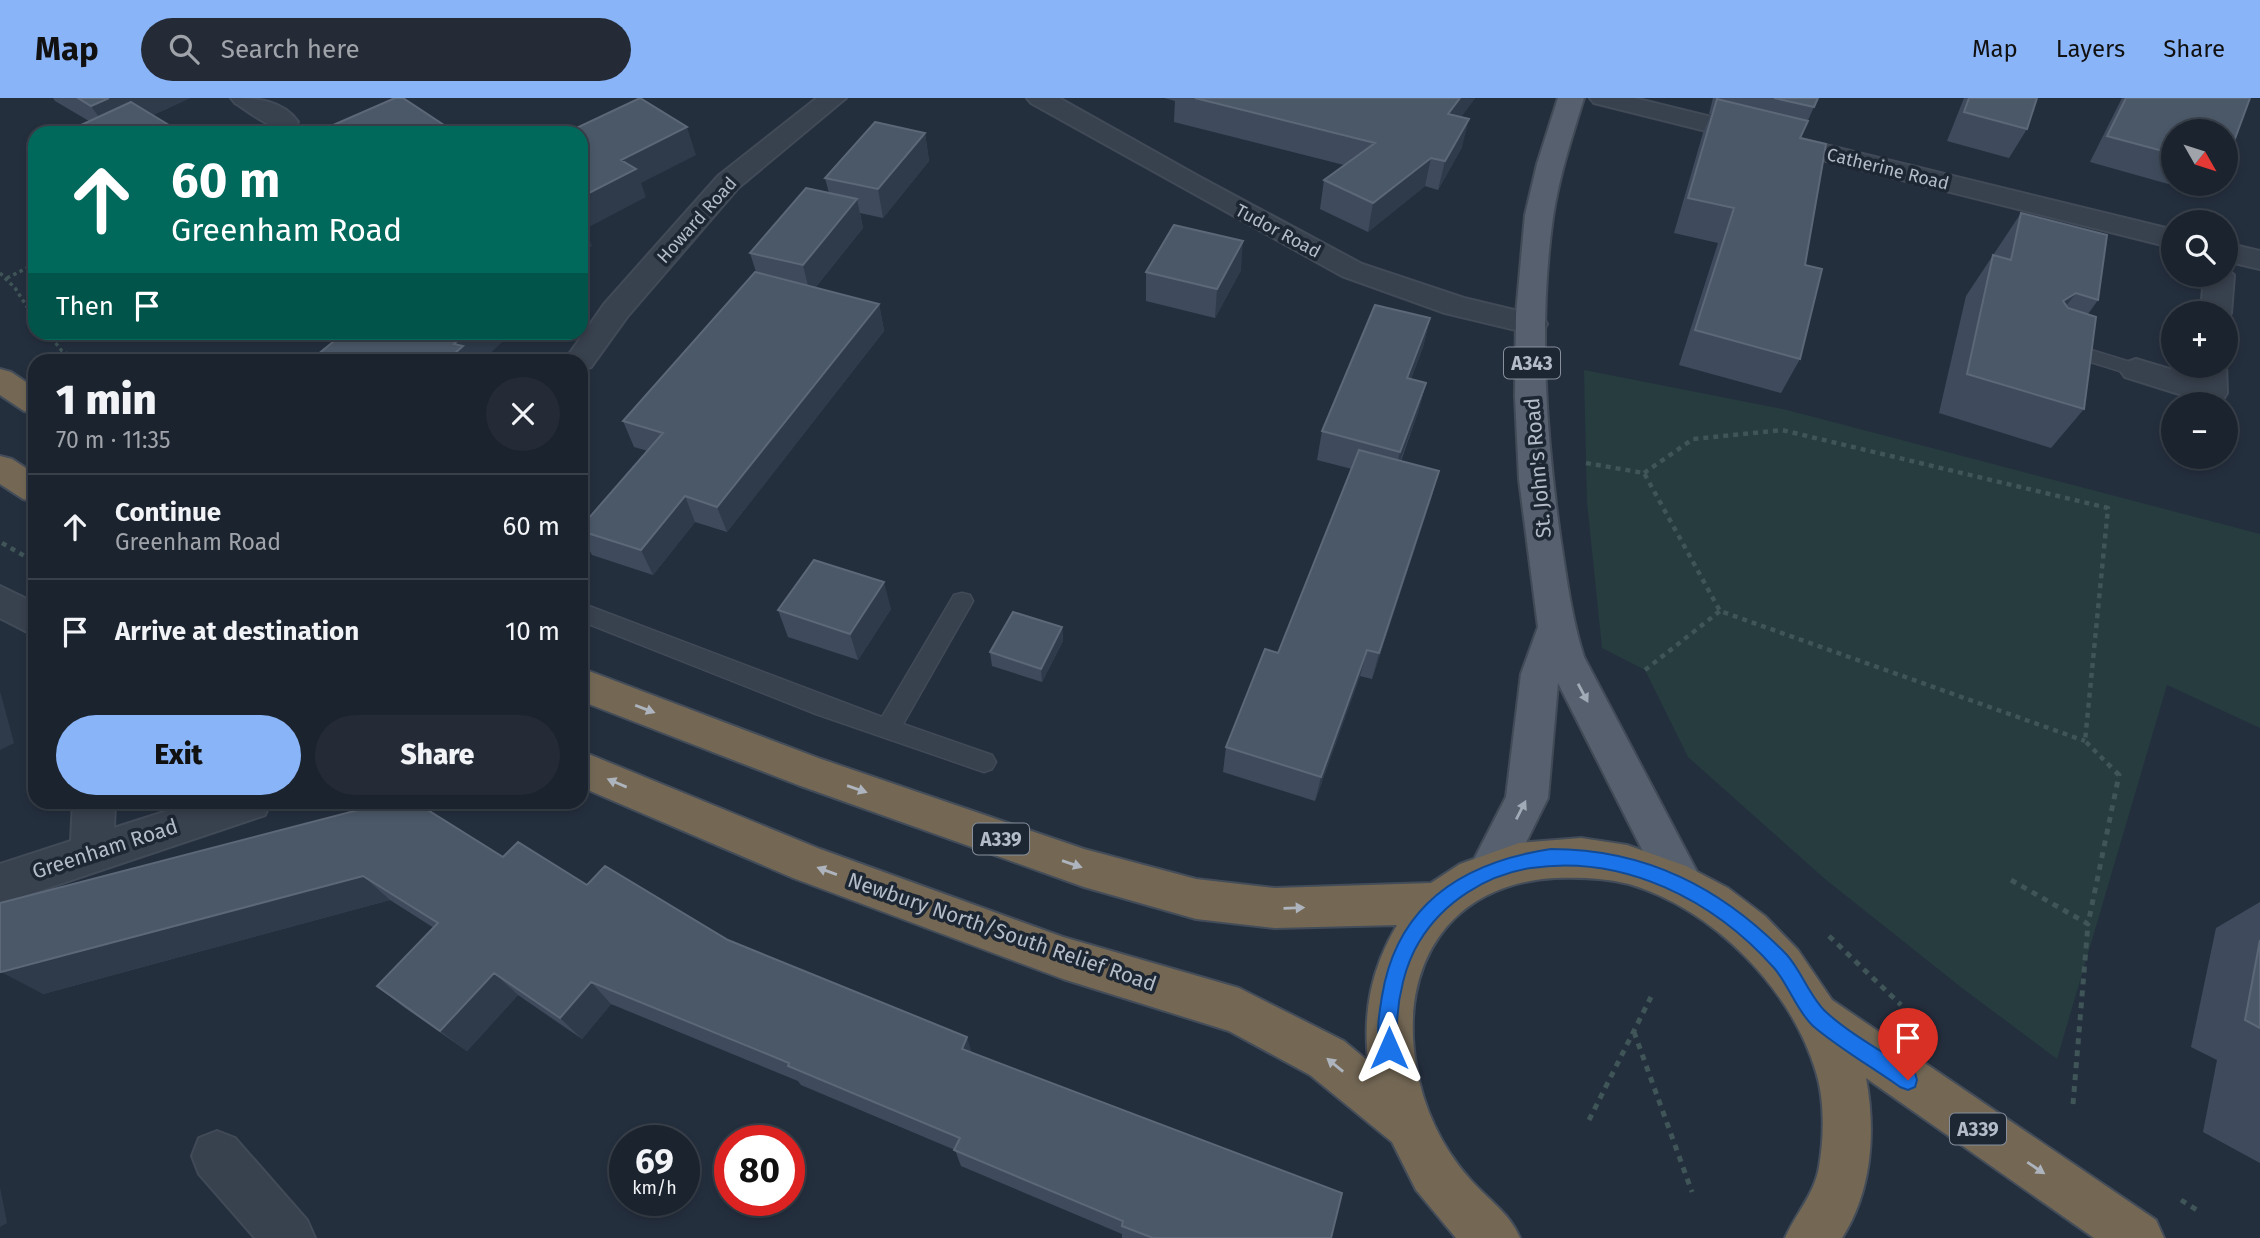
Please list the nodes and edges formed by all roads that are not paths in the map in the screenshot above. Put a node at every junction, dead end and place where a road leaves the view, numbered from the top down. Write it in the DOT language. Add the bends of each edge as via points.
graph roads {
  1 [pos="244,98"];
  2 [pos="833,98"];
  3 [pos="1040,98"];
  4 [pos="1571,98"];
  5 [pos="1603,98"];
  6 [pos="285,122"];
  7 [pos="2161,236"];
  8 [pos="2238,255"];
  9 [pos="2260,260"];
  10 [pos="1532,324"];
  11 [pos="2045,342"];
  12 [pos="584,354"];
  13 [pos="2136,370"];
  14 [pos="2161,378"];
  15 [pos="2162,378"];
  16 [pos="2212,378"];
  17 [pos="0,380"];
  18 [pos="28,398"];
  19 [pos="0,468"];
  20 [pos="28,486"];
  21 [pos="0,600"];
  22 [pos="962,601"];
  23 [pos="588,615"];
  24 [pos="28,617"];
  25 [pos="1555,631"];
  26 [pos="588,687"];
  27 [pos="888,728"];
  28 [pos="984,762"];
  29 [pos="588,771"];
  30 [pos="94,809"];
  31 [pos="228,809"];
  32 [pos="92,852"];
  33 [pos="1490,871"];
  34 [pos="0,884"];
  35 [pos="1682,885"];
  36 [pos="1439,903"];
  37 [pos="1818,1018"];
  38 [pos="1406,1124"];
  39 [pos="217,1156"];
  40 [pos="1481,1232"];
  41 [pos="289,1238"];
  42 [pos="1811,1238"];
  43 [pos="2138,1238"];
  1 -- 6 [label="street"];
  2 -- 12 [label="street, Howard Road" via="728,182 616,310"];
  3 -- 10 [label="street, Tudor Road" via="1352,270 1456,306"];
  4 -- 10 [label="main road, St. John's Road / A343" via="1553,153 1537,230"];
  5 -- 7 [label="street, Catherine Road"];
  8 -- 9 [label="street"];
  10 -- 25 [label="main road, St. John's Road / A343" via="1538,505"];
  11 -- 13 [label="lane"];
  13 -- 14 [label="street"];
  15 -- 16 [label="street" via="2211,393"];
  17 -- 18 [label="highway"];
  19 -- 20 [label="highway"];
  21 -- 24 [label="street"];
  22 -- 27 [label="lane"];
  23 -- 27 [label="lane"];
  33 -- 25 [label="main road, St. John's Road / A343, one-way" via="1527,798 1540,674"];
  25 -- 35 [label="main road, St. John's Road / A343, one-way"];
  26 -- 36 [label="highway, A339, one-way" via="838,782 1084,868 1196,899 1275,908"];
  27 -- 28 [label="lane"];
  38 -- 29 [label="highway, Newbury North/South Relief Road, one-way" via="1327,1058 1239,1010 1063,958 821,869"];
  30 -- 32 [label="street"];
  31 -- 32 [label="street, Greenham Road"];
  32 -- 34 [label="street, Greenham Road"];
  33 -- 35 [label="highway" via="1551,857 1583,857 1617,862"];
  33 -- 36 [label="highway"];
  35 -- 37 [label="highway" via="1718,906 1760,940"];
  36 -- 38 [label="highway" via="1412,936 1395,976 1388,1023 1391,1072"];
  37 -- 42 [label="highway" via="1842,1080 1848,1143 1834,1202"];
  37 -- 43 [label="highway, A339, one-way"];
  38 -- 40 [label="highway" via="1434,1174"];
  39 -- 41 [label="street"];
}
